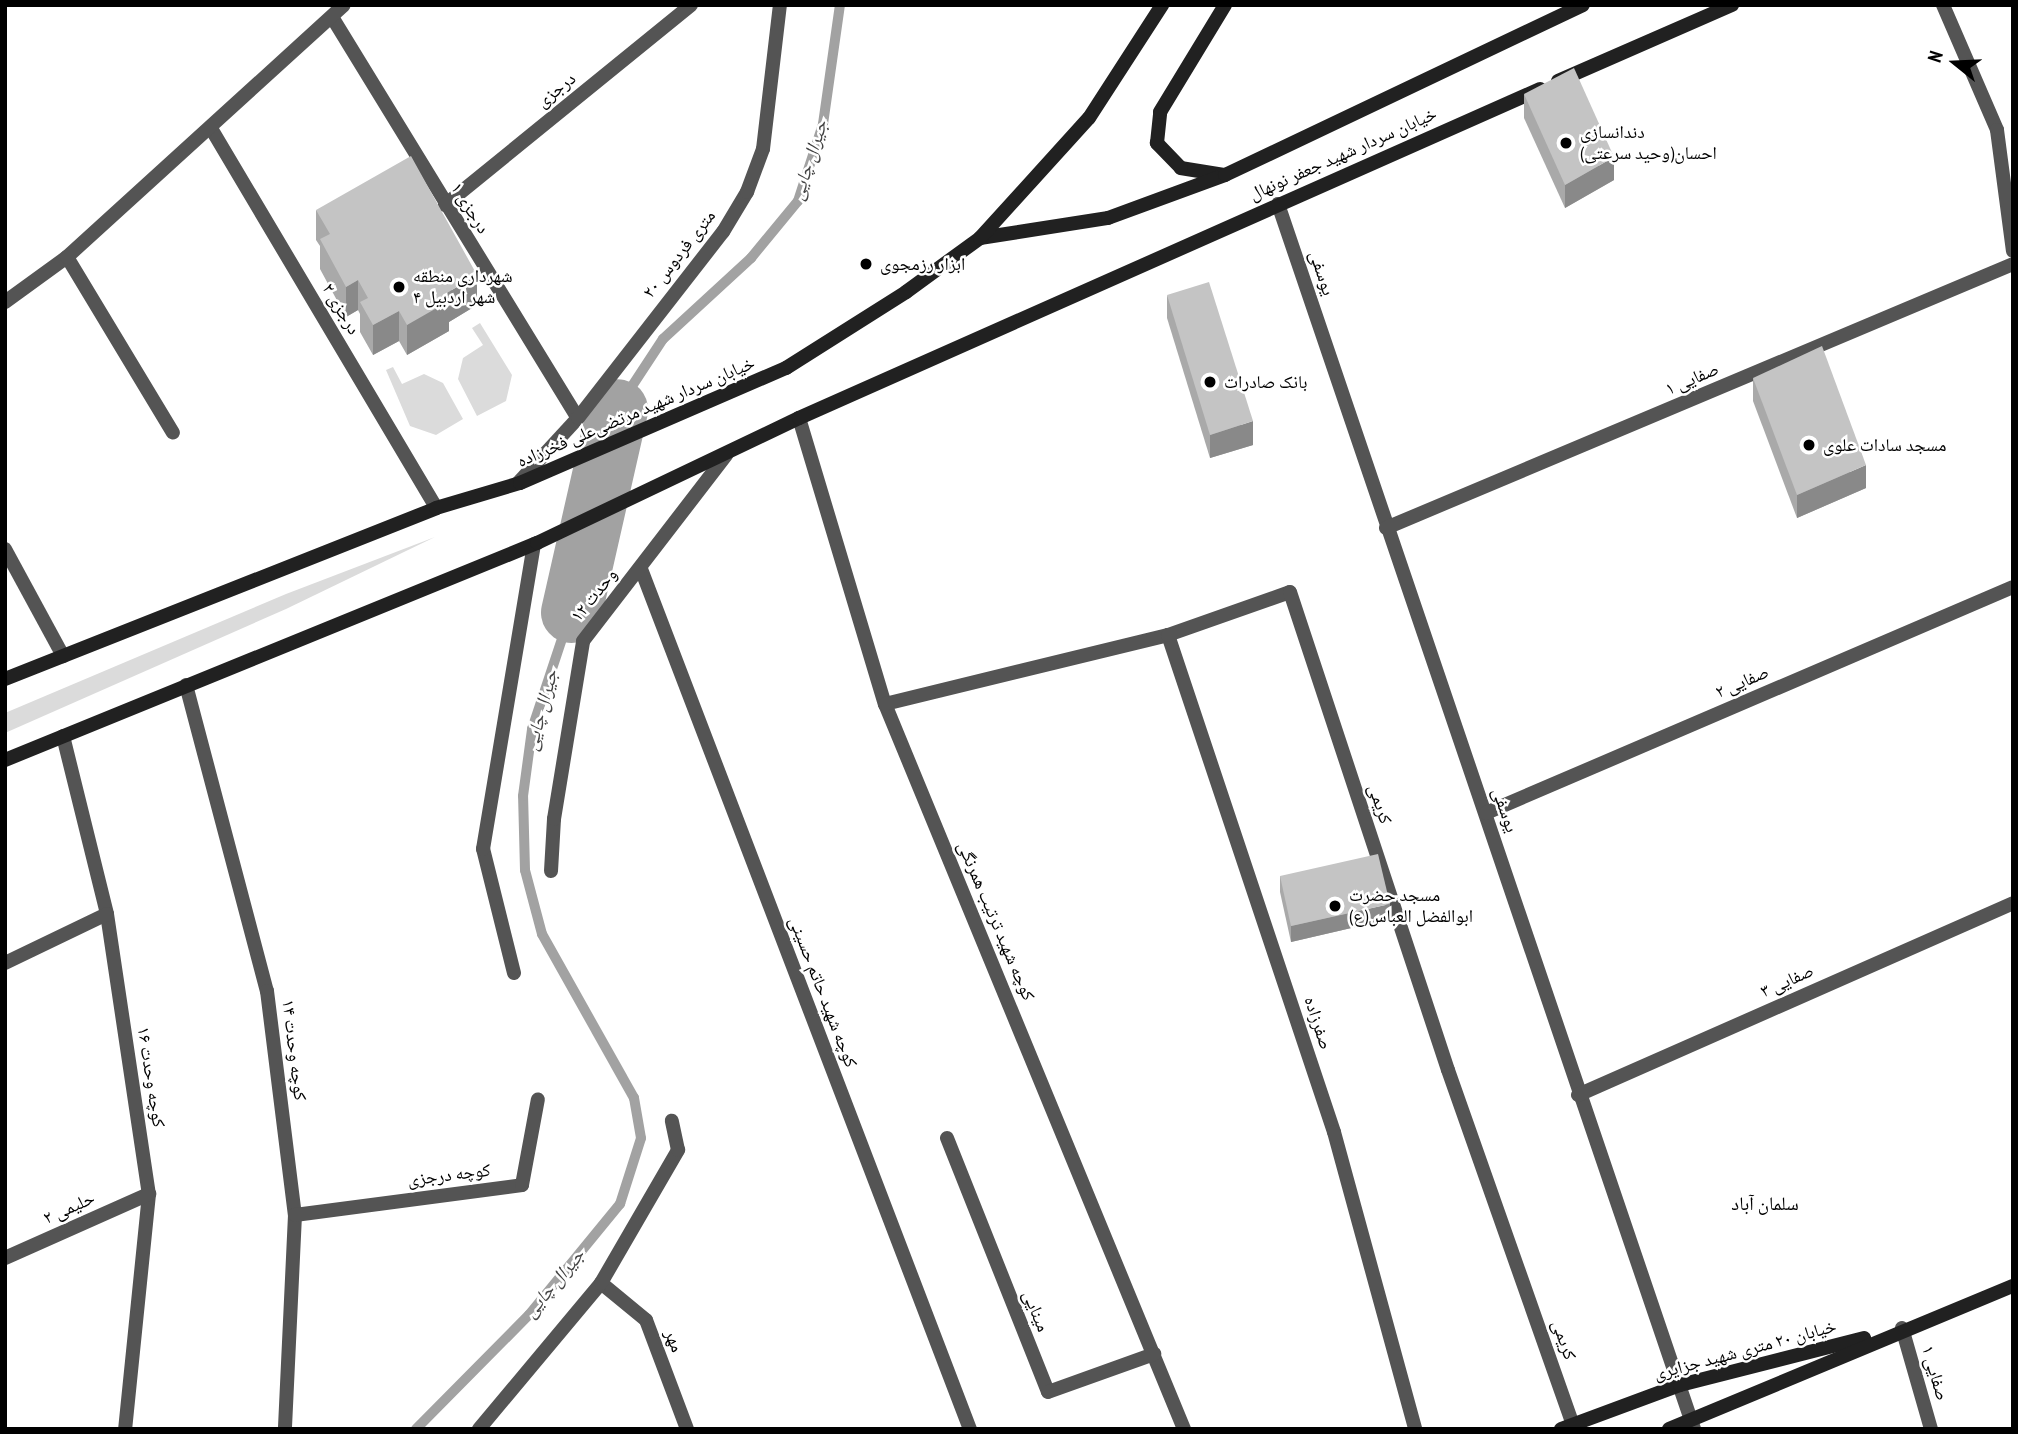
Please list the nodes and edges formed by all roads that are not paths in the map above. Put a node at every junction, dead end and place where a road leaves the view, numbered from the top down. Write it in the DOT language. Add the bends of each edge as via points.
graph roads {
  1 [pos="344,5"];
  2 [pos="691,5"];
  3 [pos="780,5"];
  4 [pos="1163,5"];
  5 [pos="1225,5"];
  6 [pos="1583,5"];
  7 [pos="1732,5"];
  8 [pos="1943,5"];
  9 [pos="332,17"];
  10 [pos="212,130"];
  11 [pos="1225,175"];
  12 [pos="1278,204"];
  13 [pos="445,205"];
  14 [pos="980,238"];
  15 [pos="2013,251"];
  16 [pos="67,257"];
  17 [pos="2013,264"];
  18 [pos="5,302"];
  19 [pos="578,418"];
  20 [pos="799,418"];
  21 [pos="173,433"];
  22 [pos="726,455"];
  23 [pos="519,484"];
  24 [pos="436,508"];
  25 [pos="1386,528"];
  26 [pos="536,544"];
  27 [pos="5,549"];
  28 [pos="641,569"];
  29 [pos="2013,587"];
  30 [pos="1168,635"];
  31 [pos="64,656"];
  32 [pos="5,679"];
  33 [pos="186,685"];
  34 [pos="885,704"];
  35 [pos="63,736"];
  36 [pos="5,760"];
  37 [pos="1486,813"];
  38 [pos="551,871"];
  39 [pos="2013,903"];
  40 [pos="107,914"];
  41 [pos="5,963"];
  42 [pos="514,973"];
  43 [pos="1577,1095"];
  44 [pos="538,1099"];
  45 [pos="672,1121"];
  46 [pos="947,1138"];
  47 [pos="149,1194"];
  48 [pos="295,1215"];
  49 [pos="5,1258"];
  50 [pos="601,1283"];
  51 [pos="2013,1286"];
  52 [pos="1902,1328"];
  53 [pos="1154,1354"];
  54 [pos="1679,1385"];
  55 [pos="1693,1425"];
  56 [pos="1567,1426"];
  57 [pos="125,1429"];
  58 [pos="285,1429"];
  59 [pos="479,1429"];
  60 [pos="687,1429"];
  61 [pos="970,1429"];
  62 [pos="1184,1429"];
  63 [pos="1415,1429"];
  64 [pos="1669,1429"];
  65 [pos="1931,1429"];
  1 -- 9 [label="street"];
  2 -- 13 [label="street, درجزی"];
  3 -- 19 [label="street, ۲۰ متری فردوس" via="763,149 747,192 723,232"];
  4 -- 14 [label="main road, خیابان سردار شهید مرتضی‌علی فخرزاده" via="1089,118"];
  5 -- 11 [label="main road" via="1160,112 1157,143 1181,168"];
  6 -- 11 [label="main road, خیابان سردار شهید جعفر نونهال"];
  7 -- 12 [label="main road, خیابان سردار شهید جعفر نونهال"];
  8 -- 15 [label="street" via="1997,130"];
  9 -- 10 [label="street"];
  9 -- 13 [label="street, درجزی ۱"];
  10 -- 16 [label="street"];
  10 -- 24 [label="street, درجزی ۲"];
  11 -- 14 [label="main road, خیابان سردار شهید جعفر نونهال" via="1108,218"];
  12 -- 20 [label="main road, خیابان سردار شهید جعفر نونهال"];
  12 -- 25 [label="street, یوسفی"];
  13 -- 19 [label="street, درجزی ۱"];
  14 -- 23 [label="main road, خیابان سردار شهید مرتضی‌علی فخرزاده" via="906,292 786,368"];
  16 -- 18 [label="street"];
  16 -- 21 [label="street"];
  17 -- 25 [label="street, صفایی ۱"];
  19 -- 23 [label="street, ۲۰ متری فردوس"];
  20 -- 22 [label="main road"];
  20 -- 34 [label="street, کوچه شهید ترتیب همرنگی"];
  22 -- 26 [label="main road"];
  22 -- 28 [label="street, وحدت ۱۲"];
  23 -- 24 [label="main road, خیابان سردار شهید مرتضی‌علی فخرزاده"];
  24 -- 31 [label="main road, خیابان سردار شهید مرتضی‌علی فخرزاده"];
  25 -- 37 [label="street, یوسفی"];
  26 -- 33 [label="main road"];
  26 -- 42 [label="street" via="483,849"];
  27 -- 31 [label="street"];
  28 -- 38 [label="street, وحدت ۱۲" via="583,641 565,737"];
  28 -- 61 [label="street, کوچه شهید حاتم حسینی"];
  29 -- 37 [label="street, صفایی ۲"];
  30 -- 34 [label="street, کریمی"];
  30 -- 56 [label="street, کریمی" via="1290,592"];
  30 -- 63 [label="street, صفرزاده" via="1334,1132"];
  31 -- 32 [label="main road, خیابان سردار شهید مرتضی‌علی فخرزاده"];
  33 -- 35 [label="main road"];
  33 -- 48 [label="street, کوچه وحدت ۱۴" via="267,991"];
  34 -- 53 [label="street, کوچه شهید ترتیب همرنگی"];
  35 -- 36 [label="main road"];
  35 -- 40 [label="street, کوچه وحدت ۱۶"];
  37 -- 43 [label="street, یوسفی"];
  39 -- 43 [label="street, صفایی ۳"];
  40 -- 41 [label="street"];
  40 -- 47 [label="street, کوچه وحدت ۱۶"];
  43 -- 54 [label="street, یوسفی"];
  44 -- 48 [label="street, کوچه درجزی" via="522,1185"];
  45 -- 50 [label="street" via="678,1150"];
  46 -- 53 [label="street, مینایی" via="1048,1392"];
  47 -- 49 [label="street, حلیمی ۲"];
  47 -- 57 [label="street, کوچه وحدت ۱۶"];
  48 -- 58 [label="street, کوچه وحدت ۱۴"];
  50 -- 59 [label="street"];
  50 -- 60 [label="street, مهر" via="646,1320"];
  51 -- 52 [label="main road, خیابان ۲۰ متری شهید جزایری"];
  52 -- 54 [label="main road, خیابان ۲۰ متری شهید جزایری"];
  52 -- 55 [label="main road, خیابان ۲۰ متری شهید جزایری"];
  52 -- 65 [label="street, صفایی ۱"];
  53 -- 62 [label="street, کوچه شهید ترتیب همرنگی"];
  54 -- 55 [label="street, یوسفی"];
  54 -- 56 [label="main road, خیابان ۲۰ متری شهید جزایری"];
  55 -- 64 [label="main road, خیابان ۲۰ متری شهید جزایری"];
}
